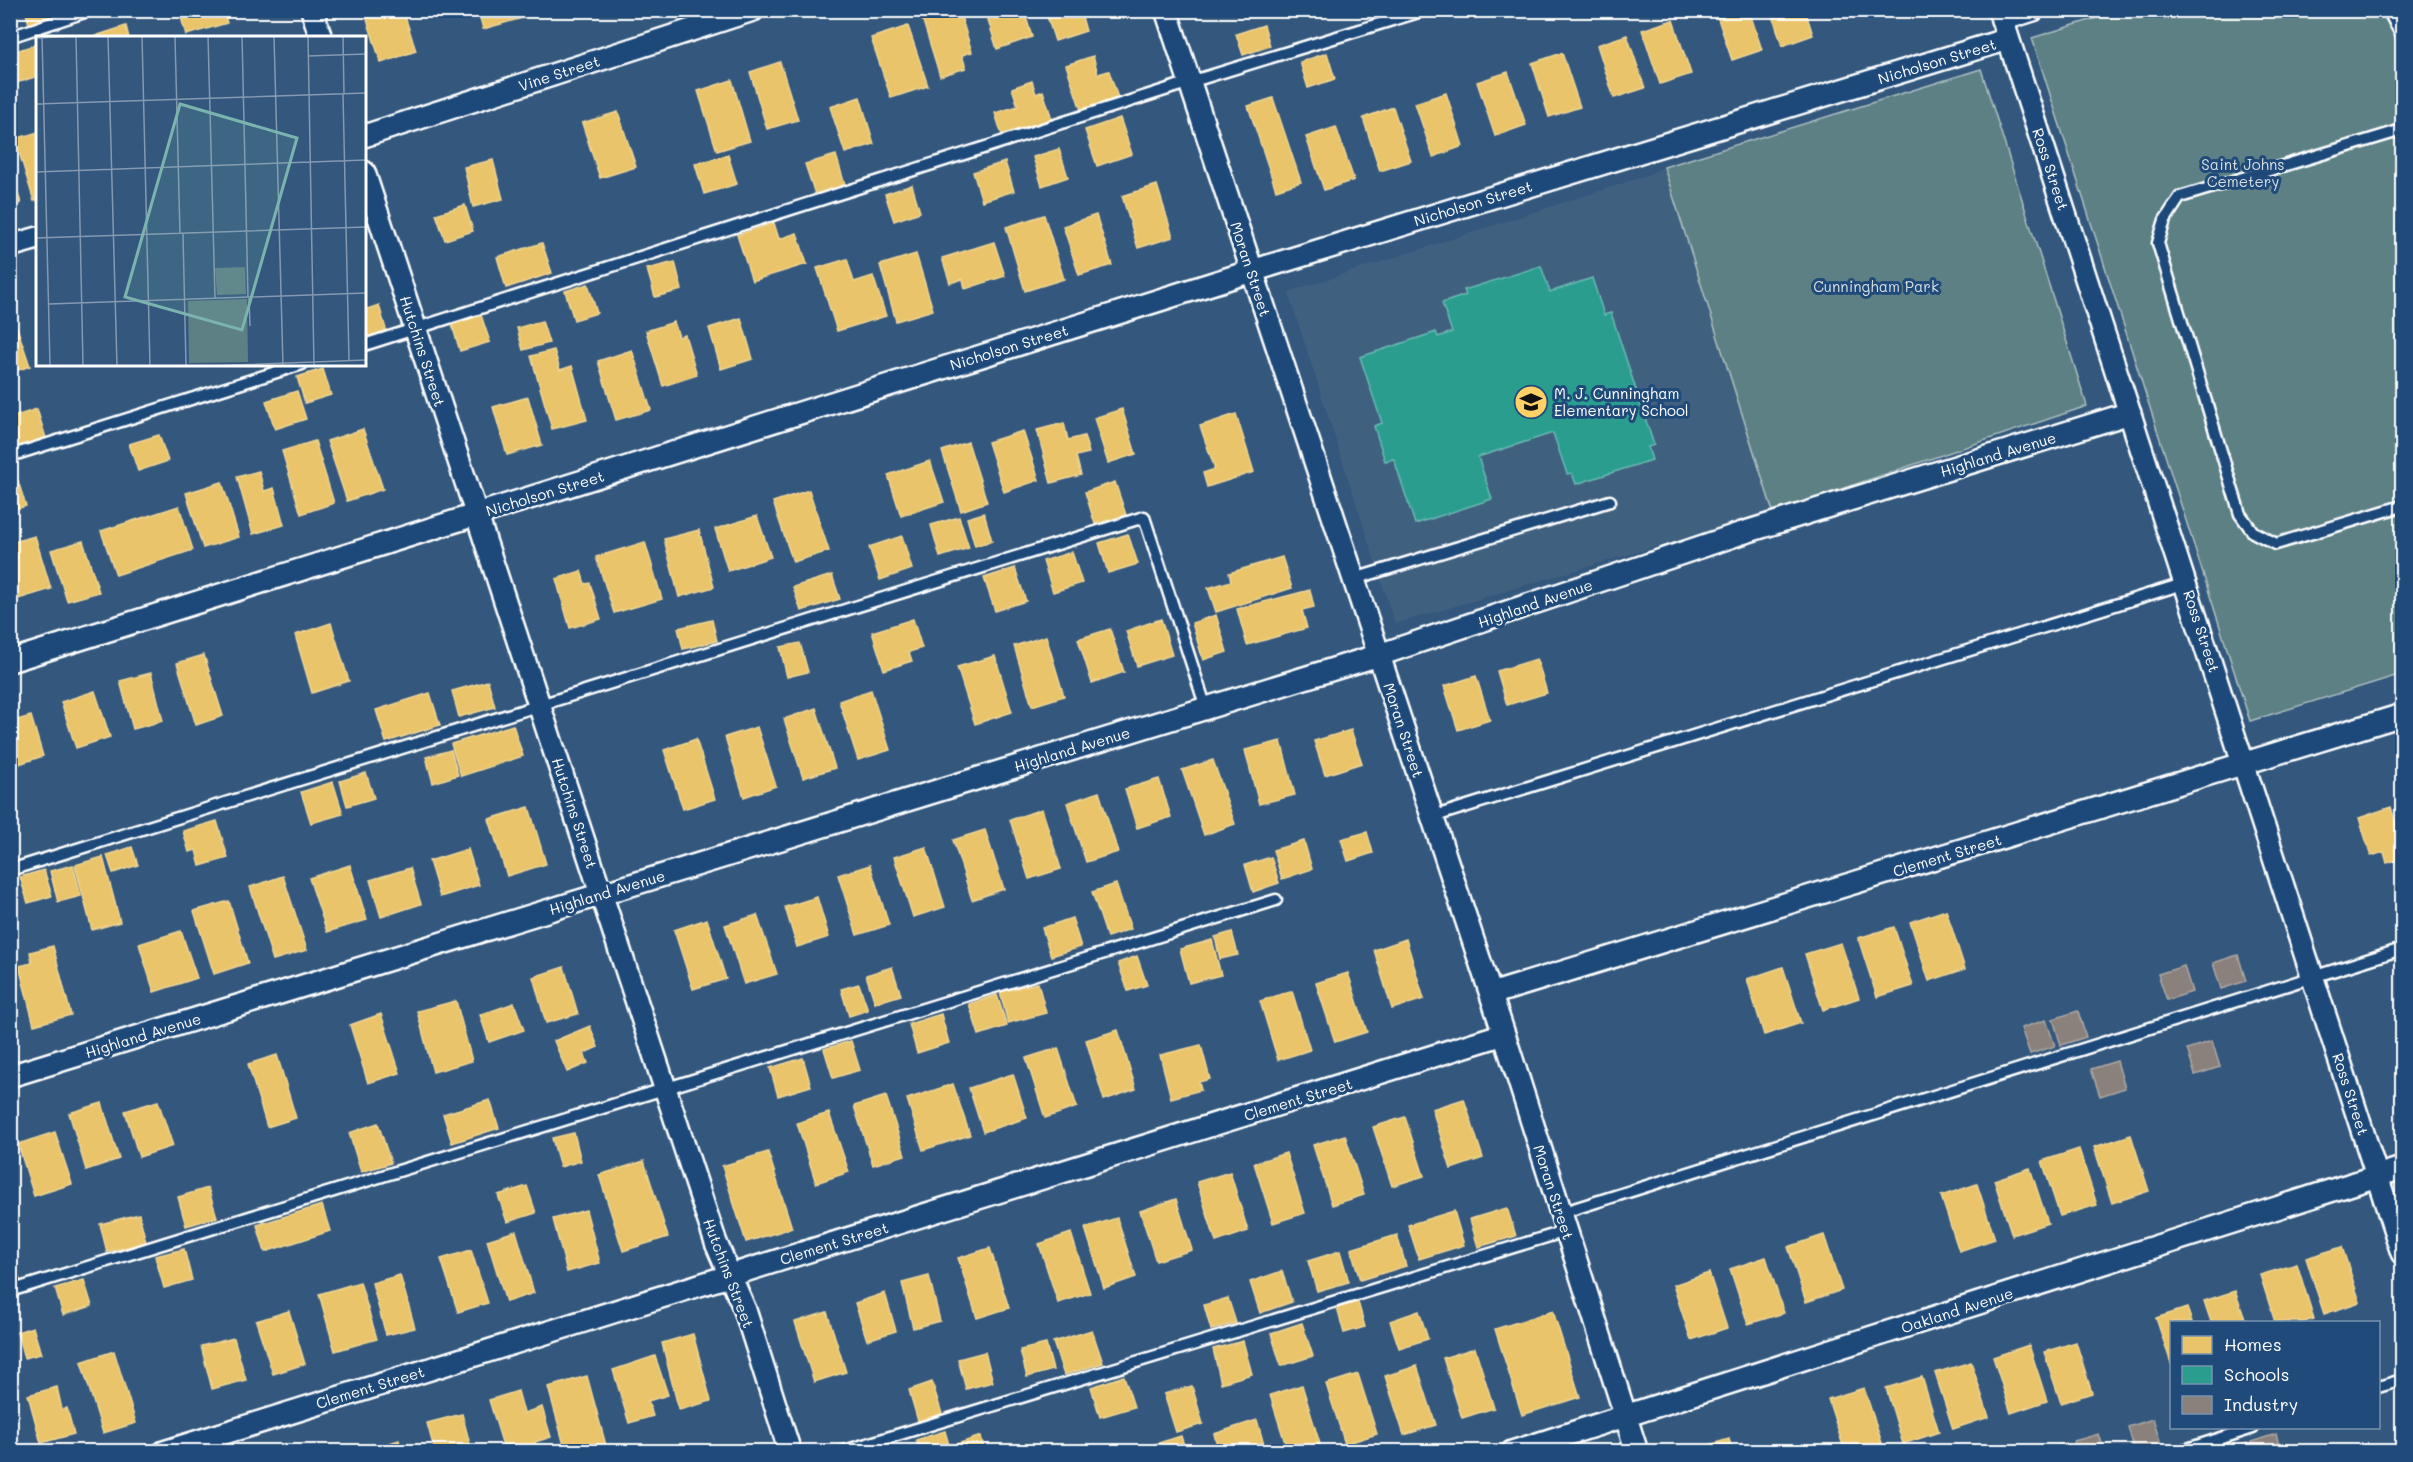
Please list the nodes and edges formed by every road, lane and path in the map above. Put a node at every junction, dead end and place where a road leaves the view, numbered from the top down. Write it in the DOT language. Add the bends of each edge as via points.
graph roads {
  1 [pos="91,10"];
  2 [pos="312,10"];
  3 [pos="753,10"];
  4 [pos="1166,10"];
  5 [pos="1425,10"];
  6 [pos="2033,10"];
  7 [pos="2388,10"];
  8 [pos="2003,23"];
  9 [pos="320,36"];
  10 [pos="2403,36"];
  11 [pos="10,37"];
  12 [pos="1190,82"];
  13 [pos="2403,129"];
  14 [pos="366,135"];
  15 [pos="366,178"];
  16 [pos="36,239"];
  17 [pos="10,246"];
  18 [pos="1252,271"];
  19 [pos="416,329"];
  20 [pos="366,344"];
  21 [pos="296,366"];
  22 [pos="2130,413"];
  23 [pos="10,456"];
  24 [pos="1610,501"];
  25 [pos="2403,506"];
  26 [pos="477,515"];
  27 [pos="1354,579"];
  28 [pos="2186,583"];
  29 [pos="1379,655"];
  30 [pos="10,661"];
  31 [pos="540,706"];
  32 [pos="1206,708"];
  33 [pos="2403,716"];
  34 [pos="2245,764"];
  35 [pos="1432,817"];
  36 [pos="10,870"];
  37 [pos="601,894"];
  38 [pos="1276,900"];
  39 [pos="2403,949"];
  40 [pos="2314,977"];
  41 [pos="1491,994"];
  42 [pos="1504,1034"];
  43 [pos="10,1076"];
  44 [pos="666,1090"];
  45 [pos="2403,1168"];
  46 [pos="2378,1176"];
  47 [pos="1563,1222"];
  48 [pos="2403,1253"];
  49 [pos="730,1275"];
  50 [pos="10,1291"];
  51 [pos="2403,1380"];
  52 [pos="2380,1387"];
  53 [pos="1625,1416"];
  54 [pos="2250,1429"];
  55 [pos="164,1452"];
  56 [pos="790,1452"];
  57 [pos="841,1452"];
  58 [pos="1512,1452"];
  59 [pos="1637,1452"];
  60 [pos="2178,1452"];
  1 -- 11 [label="lane"];
  2 -- 9 [label="street"];
  3 -- 14 [label="street, Vine Street"];
  4 -- 12 [label="street, Moran Street"];
  5 -- 12 [label="lane"];
  6 -- 8 [label="street, Nicholson Street"];
  7 -- 10 [label="lane"];
  8 -- 18 [label="street, Nicholson Street"];
  8 -- 22 [label="street, Ross Street"];
  12 -- 18 [label="street, Moran Street"];
  12 -- 19 [label="lane"];
  13 -- 25 [label="lane" via="2180,197 2165,220 2158,243 2240,514 2253,532 2276,544"];
  15 -- 19 [label="street, Hutchins Street"];
  16 -- 17 [label="street"];
  18 -- 26 [label="street, Nicholson Street"];
  18 -- 27 [label="street, Moran Street"];
  19 -- 20 [label="lane"];
  19 -- 26 [label="street, Hutchins Street"];
  21 -- 23 [label="lane"];
  22 -- 28 [label="street, Ross Street"];
  22 -- 29 [label="street, Highland Avenue" via="1739,534"];
  24 -- 27 [label="lane"];
  26 -- 30 [label="street, Nicholson Street"];
  26 -- 31 [label="street, Hutchins Street"];
  27 -- 29 [label="street, Moran Street"];
  28 -- 34 [label="street, Ross Street"];
  28 -- 35 [label="lane"];
  29 -- 32 [label="street, Highland Avenue"];
  29 -- 35 [label="street, Moran Street"];
  31 -- 32 [label="lane" via="1144,517"];
  31 -- 36 [label="lane"];
  31 -- 37 [label="street, Hutchins Street"];
  32 -- 37 [label="street, Highland Avenue"];
  33 -- 34 [label="street, Clement Street"];
  34 -- 40 [label="street, Ross Street"];
  34 -- 41 [label="street, Clement Street"];
  35 -- 41 [label="street, Moran Street"];
  37 -- 43 [label="street, Highland Avenue"];
  37 -- 44 [label="street, Hutchins Street"];
  38 -- 44 [label="lane"];
  39 -- 40 [label="lane"];
  40 -- 46 [label="street, Ross Street"];
  40 -- 47 [label="lane"];
  41 -- 42 [label="street, Moran Street"];
  42 -- 47 [label="street, Moran Street"];
  42 -- 49 [label="street, Clement Street"];
  44 -- 49 [label="street, Hutchins Street"];
  44 -- 50 [label="lane"];
  45 -- 46 [label="street, Oakland Avenue"];
  46 -- 48 [label="street, Ross Street"];
  46 -- 53 [label="street, Oakland Avenue"];
  47 -- 53 [label="street, Moran Street"];
  47 -- 57 [label="lane"];
  49 -- 55 [label="street, Clement Street"];
  49 -- 56 [label="street, Hutchins Street"];
  51 -- 52 [label="lane"];
  53 -- 58 [label="street, Oakland Avenue"];
  53 -- 59 [label="street, Moran Street"];
  54 -- 60 [label="lane"];
}
